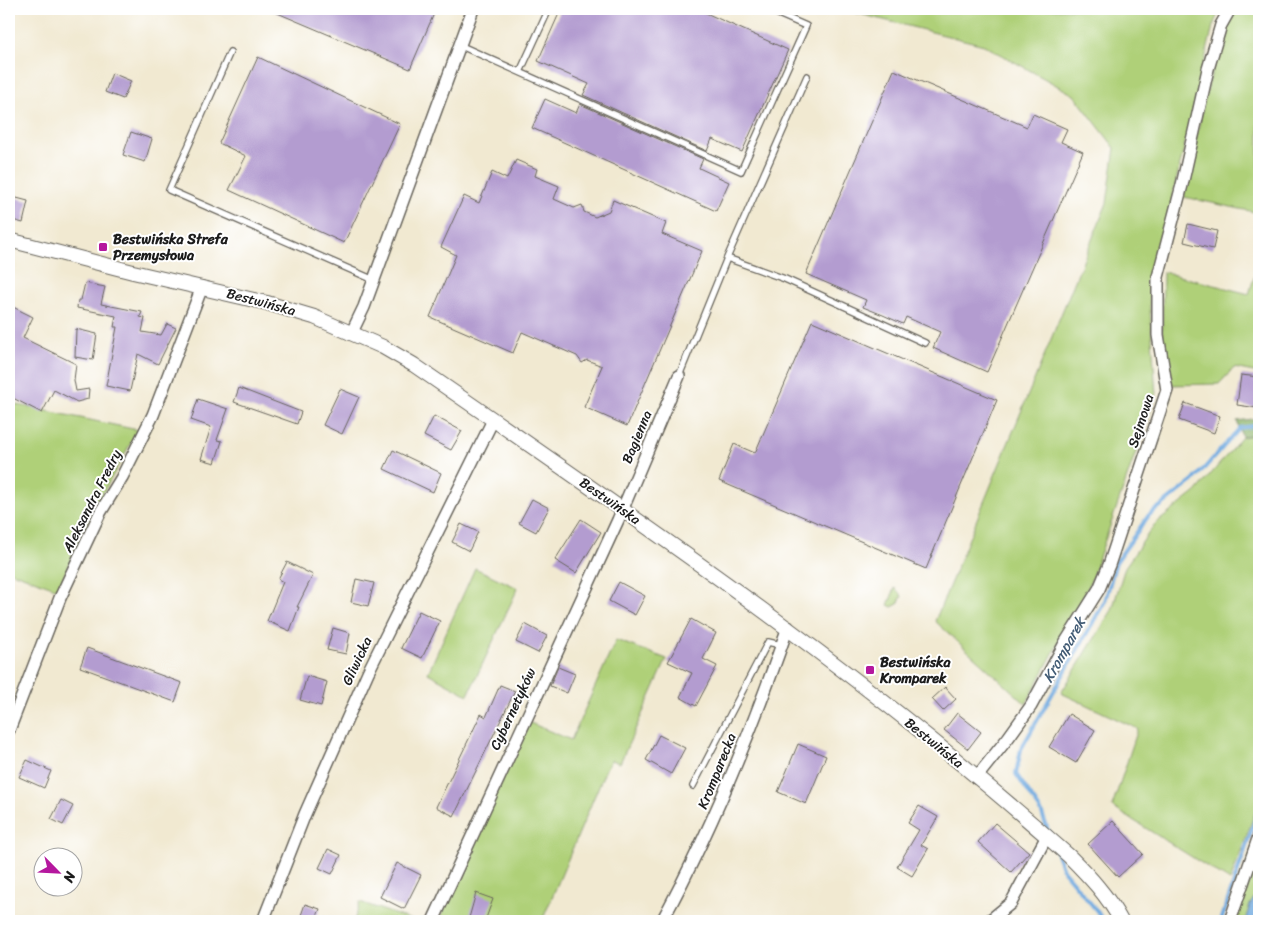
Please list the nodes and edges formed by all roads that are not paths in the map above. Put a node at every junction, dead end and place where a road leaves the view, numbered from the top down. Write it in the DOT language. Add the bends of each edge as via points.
graph roads {
  1 [pos="473,9"];
  2 [pos="548,9"];
  3 [pos="767,9"];
  4 [pos="1230,9"];
  5 [pos="460,45"];
  6 [pos="230,52"];
  7 [pos="520,72"];
  8 [pos="807,76"];
  9 [pos="9,240"];
  10 [pos="727,258"];
  11 [pos="374,280"];
  12 [pos="202,287"];
  13 [pos="352,332"];
  14 [pos="925,343"];
  15 [pos="679,376"];
  16 [pos="492,420"];
  17 [pos="622,509"];
  18 [pos="788,627"];
  19 [pos="781,645"];
  20 [pos="9,730"];
  21 [pos="976,778"];
  22 [pos="693,786"];
  23 [pos="1047,836"];
  24 [pos="1259,836"];
  25 [pos="263,921"];
  26 [pos="433,921"];
  27 [pos="662,921"];
  28 [pos="989,921"];
  29 [pos="1121,921"];
  30 [pos="1230,921"];
  1 -- 5 [label="street"];
  2 -- 7 [label="lane"];
  3 -- 7 [label="lane" via="806,26 741,171"];
  4 -- 21 [label="street, Sejmowa" via="1221,26 1208,69 1158,277 1158,335 1166,390 1109,565 1099,589 1031,706"];
  5 -- 7 [label="lane"];
  5 -- 11 [label="street"];
  6 -- 11 [label="lane" via="169,190"];
  8 -- 10 [label="lane"];
  9 -- 12 [label="street, Bestwińska"];
  10 -- 14 [label="lane" via="785,280"];
  10 -- 15 [label="lane"];
  11 -- 13 [label="street"];
  12 -- 13 [label="street, Bestwińska" via="281,307"];
  12 -- 20 [label="street, Aleksandra Fredry" via="153,415 100,513 60,598"];
  13 -- 16 [label="street, Bestwińska" via="414,365"];
  15 -- 17 [label="street, Bagienna"];
  16 -- 17 [label="street, Bestwińska"];
  16 -- 25 [label="street, Gliwicka" via="368,672"];
  17 -- 18 [label="street, Bestwińska"];
  17 -- 26 [label="street, Cybernetyków"];
  18 -- 19 [label="street, Kromparecka"];
  18 -- 21 [label="street, Bestwińska"];
  19 -- 22 [label="lane" via="768,642"];
  19 -- 27 [label="street, Kromparecka" via="729,784 695,861"];
  21 -- 23 [label="street, Bestwińska"];
  23 -- 28 [label="street" via="1011,903"];
  23 -- 29 [label="street, Bestwińska" via="1091,878"];
  24 -- 30 [label="street"];
}
